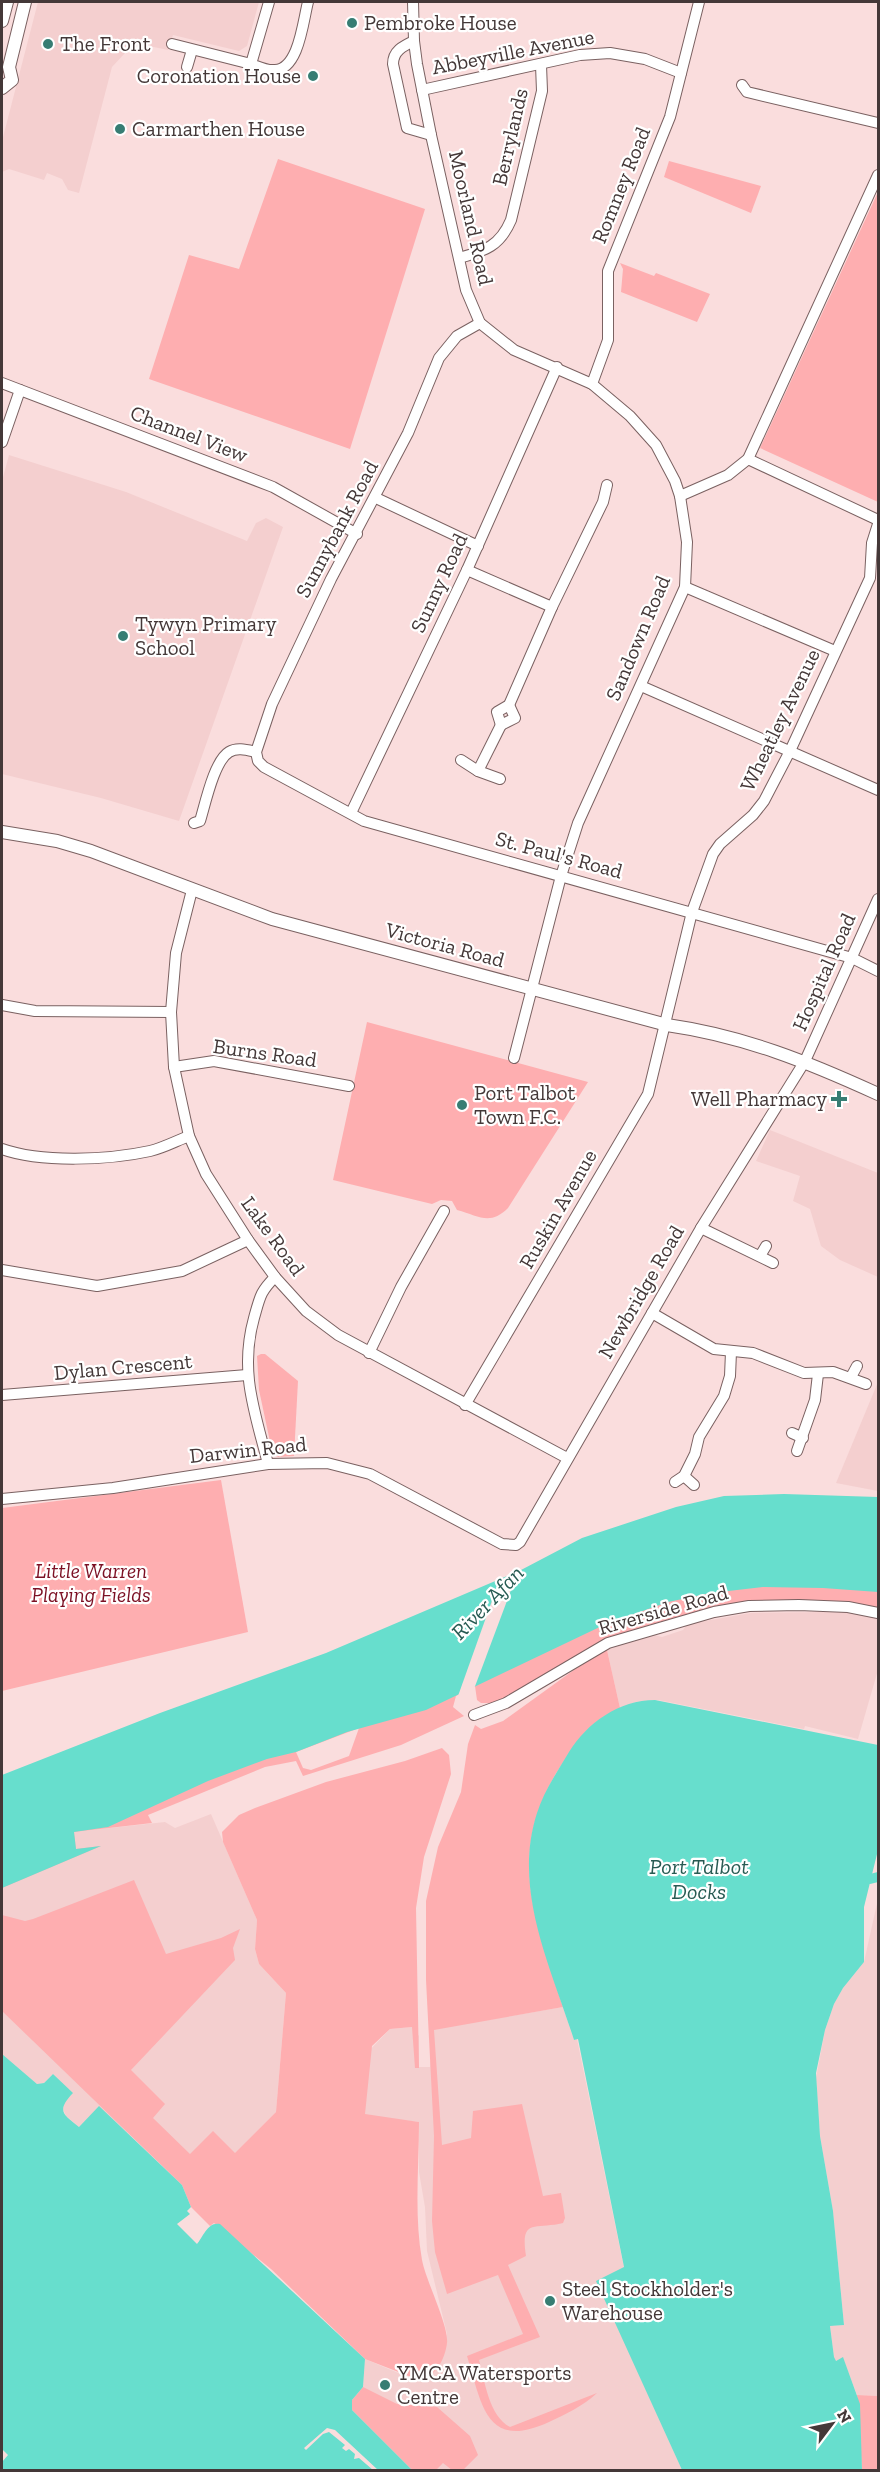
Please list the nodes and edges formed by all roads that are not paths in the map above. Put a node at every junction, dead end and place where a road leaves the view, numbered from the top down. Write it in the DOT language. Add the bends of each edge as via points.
graph roads {
  1 [pos="7,2"];
  2 [pos="26,2"];
  3 [pos="270,2"];
  4 [pos="308,2"];
  5 [pos="413,2"];
  6 [pos="699,2"];
  7 [pos="2,21"];
  8 [pos="414,41"];
  9 [pos="172,44"];
  10 [pos="192,50"];
  11 [pos="5,64"];
  12 [pos="251,64"];
  13 [pos="541,65"];
  14 [pos="187,67"];
  15 [pos="681,73"];
  16 [pos="742,85"];
  17 [pos="2,90"];
  18 [pos="422,90"];
  19 [pos="879,123"];
  20 [pos="431,135"];
  21 [pos="879,176"];
  22 [pos="459,258"];
  23 [pos="480,323"];
  24 [pos="557,367"];
  25 [pos="2,383"];
  26 [pos="592,384"];
  27 [pos="20,390"];
  28 [pos="2,442"];
  29 [pos="748,459"];
  30 [pos="607,484"];
  31 [pos="681,496"];
  32 [pos="376,498"];
  33 [pos="603,502"];
  34 [pos="614,507"];
  35 [pos="879,522"];
  36 [pos="357,534"];
  37 [pos="478,546"];
  38 [pos="467,570"];
  39 [pos="685,586"];
  40 [pos="552,607"];
  41 [pos="835,651"];
  42 [pos="641,686"];
  43 [pos="790,751"];
  44 [pos="256,752"];
  45 [pos="460,760"];
  46 [pos="478,771"];
  47 [pos="500,779"];
  48 [pos="879,790"];
  49 [pos="351,813"];
  50 [pos="195,823"];
  51 [pos="2,832"];
  52 [pos="561,876"];
  53 [pos="192,890"];
  54 [pos="879,899"];
  55 [pos="692,912"];
  56 [pos="852,958"];
  57 [pos="879,971"];
  58 [pos="533,988"];
  59 [pos="2,1005"];
  60 [pos="171,1012"];
  61 [pos="667,1025"];
  62 [pos="514,1058"];
  63 [pos="805,1061"];
  64 [pos="174,1067"];
  65 [pos="349,1086"];
  66 [pos="879,1094"];
  67 [pos="189,1136"];
  68 [pos="2,1149"];
  69 [pos="444,1211"];
  70 [pos="702,1228"];
  71 [pos="248,1240"];
  72 [pos="766,1246"];
  73 [pos="760,1256"];
  74 [pos="774,1263"];
  75 [pos="2,1270"];
  76 [pos="274,1277"];
  77 [pos="652,1313"];
  78 [pos="731,1352"];
  79 [pos="369,1353"];
  80 [pos="857,1366"];
  81 [pos="818,1374"];
  82 [pos="248,1375"];
  83 [pos="851,1377"];
  84 [pos="866,1384"];
  85 [pos="2,1395"];
  86 [pos="465,1405"];
  87 [pos="792,1433"];
  88 [pos="803,1438"];
  89 [pos="797,1451"];
  90 [pos="567,1458"];
  91 [pos="268,1464"];
  92 [pos="694,1485"];
  93 [pos="2,1499"];
  94 [pos="516,1545"];
  95 [pos="879,1613"];
  96 [pos="474,1715"];
  1 -- 7 [label="street"];
  2 -- 11 [label="street"];
  3 -- 12 [label="street"];
  4 -- 12 [label="street" via="290,63 276,70"];
  5 -- 8 [label="street, Moorland Road"];
  6 -- 15 [label="street, Romney Road"];
  8 -- 18 [label="street, Moorland Road"];
  8 -- 20 [label="street, Moorland Road" via="396,52 393,64 406,128"];
  9 -- 10 [label="street"];
  10 -- 12 [label="street"];
  10 -- 14 [label="street"];
  11 -- 17 [label="street" via="12,80"];
  13 -- 15 [label="street, Abbeyville Avenue" via="610,52 645,59"];
  13 -- 18 [label="street, Abbeyville Avenue"];
  13 -- 22 [label="street, Berrylands" via="542,91 511,220 505,234 493,246"];
  15 -- 26 [label="street, Romney Road" via="670,117 608,272 608,340"];
  16 -- 19 [label="street" via="747,92"];
  18 -- 20 [label="street, Moorland Road"];
  20 -- 22 [label="street, Moorland Road"];
  21 -- 29 [label="street"];
  22 -- 23 [label="street, Moorland Road" via="466,290"];
  23 -- 24 [label="street, Moorland Road" via="514,350"];
  23 -- 32 [label="street, Sunnybank Road" via="457,336 439,358"];
  24 -- 26 [label="street, Moorland Road"];
  24 -- 37 [label="street, Sunny Road"];
  25 -- 27 [label="street, Channel View"];
  26 -- 31 [label="street, Moorland Road" via="630,416 656,445"];
  27 -- 28 [label="street"];
  27 -- 36 [label="street, Channel View" via="273,487"];
  29 -- 31 [label="street" via="728,475"];
  29 -- 35 [label="street"];
  30 -- 33 [label="street"];
  31 -- 39 [label="street, Sandown Road" via="687,542"];
  32 -- 36 [label="street, Sunnybank Road"];
  32 -- 37 [label="street"];
  33 -- 34 [label="street"];
  33 -- 40 [label="street"];
  35 -- 41 [label="street, Wheatley Avenue" via="872,543 870,578"];
  36 -- 44 [label="street, Sunnybank Road" via="331,579 272,704"];
  37 -- 38 [label="street, Sunny Road"];
  38 -- 40 [label="street"];
  38 -- 49 [label="street, Sunny Road"];
  39 -- 41 [label="street"];
  39 -- 42 [label="street, Sandown Road"];
  40 -- 46 [label="street" via="509,705 497,712 501,725"];
  41 -- 43 [label="street, Wheatley Avenue"];
  42 -- 43 [label="street"];
  42 -- 52 [label="street, Sandown Road" via="582,811"];
  43 -- 48 [label="street"];
  43 -- 55 [label="street, Wheatley Avenue" via="764,801 720,844"];
  44 -- 49 [label="street, St. Paul's Road" via="264,767"];
  44 -- 50 [label="street" via="238,749 219,762 200,821"];
  45 -- 46 [label="street"];
  46 -- 47 [label="street"];
  49 -- 52 [label="street, St. Paul's Road" via="364,821"];
  51 -- 53 [label="street, Victoria Road" via="91,851"];
  52 -- 55 [label="street, St. Paul's Road"];
  52 -- 58 [label="street, Sandown Road"];
  53 -- 58 [label="street, Victoria Road" via="272,919"];
  53 -- 60 [label="street, Lake Road" via="176,953"];
  54 -- 56 [label="street, Hospital Road"];
  55 -- 56 [label="street, St. Paul's Road"];
  55 -- 61 [label="street, Wheatley Avenue"];
  56 -- 57 [label="street, St. Paul's Road"];
  56 -- 63 [label="street, Hospital Road"];
  58 -- 61 [label="street, Victoria Road"];
  58 -- 62 [label="street, Sandown Road"];
  59 -- 60 [label="street" via="36,1011"];
  60 -- 64 [label="street, Lake Road"];
  61 -- 63 [label="street, Victoria Road" via="711,1031"];
  61 -- 86 [label="street, Ruskin Avenue" via="648,1094"];
  63 -- 66 [label="street, Victoria Road"];
  63 -- 70 [label="street, Newbridge Road"];
  64 -- 65 [label="street, Burns Road" via="214,1061"];
  64 -- 67 [label="street, Lake Road"];
  67 -- 68 [label="street" via="151,1151 70,1160"];
  67 -- 71 [label="street, Lake Road" via="206,1174"];
  69 -- 79 [label="street"];
  70 -- 73 [label="street"];
  70 -- 77 [label="street, Newbridge Road"];
  71 -- 75 [label="street" via="182,1271 97,1286"];
  71 -- 76 [label="street, Lake Road"];
  72 -- 73 [label="street"];
  73 -- 74 [label="street"];
  76 -- 79 [label="street, Lake Road" via="306,1311"];
  76 -- 82 [label="street" via="261,1291 247,1349"];
  77 -- 78 [label="street" via="714,1349"];
  77 -- 90 [label="street, Newbridge Road"];
  78 -- 81 [label="street" via="753,1353 804,1373"];
  78 -- 92 [label="street" via="724,1396 680,1479"];
  79 -- 86 [label="street, Lake Road"];
  80 -- 83 [label="street"];
  81 -- 83 [label="street" via="833,1372"];
  81 -- 88 [label="street" via="815,1400"];
  82 -- 85 [label="street, Dylan Crescent"];
  82 -- 91 [label="street"];
  83 -- 84 [label="street"];
  86 -- 90 [label="street, Lake Road"];
  87 -- 88 [label="street"];
  88 -- 89 [label="street"];
  90 -- 94 [label="street, Newbridge Road"];
  91 -- 93 [label="street, Darwin Road" via="113,1488"];
  91 -- 94 [label="street, Darwin Road" via="327,1463 370,1474 502,1544"];
  95 -- 96 [label="street, Riverside Road" via="799,1605 749,1606 714,1612 615,1640 506,1703"];
}
